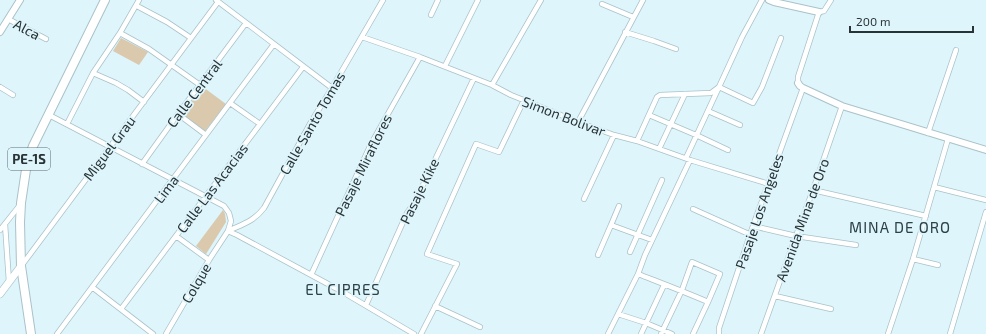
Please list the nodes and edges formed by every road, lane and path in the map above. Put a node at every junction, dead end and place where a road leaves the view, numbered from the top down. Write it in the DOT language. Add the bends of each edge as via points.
graph roads {
  1 [pos="20,0"];
  2 [pos="105,0"];
  3 [pos="139,0"];
  4 [pos="383,0"];
  5 [pos="438,0"];
  6 [pos="478,0"];
  7 [pos="541,0"];
  8 [pos="643,0"];
  9 [pos="762,0"];
  10 [pos="769,0"];
  11 [pos="831,0"];
  12 [pos="217,1"];
  13 [pos="602,4"];
  14 [pos="137,6"];
  15 [pos="819,12"];
  16 [pos="431,15"];
  17 [pos="633,17"];
  18 [pos="8,19"];
  19 [pos="246,23"];
  20 [pos="0,32"];
  21 [pos="625,32"];
  22 [pos="120,33"];
  23 [pos="362,37"];
  24 [pos="191,38"];
  25 [pos="781,38"];
  26 [pos="46,39"];
  27 [pos="274,44"];
  28 [pos="676,49"];
  29 [pos="956,50"];
  30 [pos="420,57"];
  31 [pos="172,64"];
  32 [pos="304,66"];
  33 [pos="445,66"];
  34 [pos="93,73"];
  35 [pos="474,78"];
  36 [pos="200,85"];
  37 [pos="492,85"];
  38 [pos="800,86"];
  39 [pos="0,87"];
  40 [pos="719,87"];
  41 [pos="332,88"];
  42 [pos="685,94"];
  43 [pos="13,95"];
  44 [pos="524,100"];
  45 [pos="144,102"];
  46 [pos="230,103"];
  47 [pos="842,106"];
  48 [pos="708,111"];
  49 [pos="49,114"];
  50 [pos="178,114"];
  51 [pos="649,115"];
  52 [pos="578,122"];
  53 [pos="67,124"];
  54 [pos="260,124"];
  55 [pos="670,124"];
  56 [pos="740,125"];
  57 [pos="928,133"];
  58 [pos="206,135"];
  59 [pos="614,135"];
  60 [pos="696,135"];
  61 [pos="948,139"];
  62 [pos="637,141"];
  63 [pos="110,146"];
  64 [pos="659,149"];
  65 [pos="728,150"];
  66 [pos="986,150"];
  67 [pos="688,159"];
  68 [pos="142,164"];
  69 [pos="173,179"];
  70 [pos="662,180"];
  71 [pos="769,184"];
  72 [pos="934,187"];
  73 [pos="814,190"];
  74 [pos="205,196"];
  75 [pos="584,199"];
  76 [pos="986,200"];
  77 [pos="21,203"];
  78 [pos="619,206"];
  79 [pos="693,209"];
  80 [pos="986,212"];
  81 [pos="926,216"];
  82 [pos="5,224"];
  83 [pos="611,225"];
  84 [pos="754,226"];
  85 [pos="0,230"];
  86 [pos="228,232"];
  87 [pos="0,234"];
  88 [pos="638,235"];
  89 [pos="750,235"];
  90 [pos="6,236"];
  91 [pos="176,236"];
  92 [pos="796,236"];
  93 [pos="652,240"];
  94 [pos="856,245"];
  95 [pos="630,252"];
  96 [pos="598,255"];
  97 [pos="913,259"];
  98 [pos="209,260"];
  99 [pos="938,265"];
  100 [pos="21,266"];
  101 [pos="638,274"];
  102 [pos="310,275"];
  103 [pos="9,282"];
  104 [pos="664,285"];
  105 [pos="92,287"];
  106 [pos="682,290"];
  107 [pos="0,294"];
  108 [pos="775,296"];
  109 [pos="708,302"];
  110 [pos="366,305"];
  111 [pos="435,306"];
  112 [pos="121,309"];
  113 [pos="831,310"];
  114 [pos="618,314"];
  115 [pos="646,323"];
  116 [pos="480,326"];
  117 [pos="662,332"];
  118 [pos="30,334"];
  119 [pos="57,334"];
  120 [pos="153,334"];
  121 [pos="166,334"];
  122 [pos="414,334"];
  123 [pos="421,334"];
  124 [pos="608,334"];
  125 [pos="641,334"];
  126 [pos="672,334"];
  127 [pos="693,334"];
  128 [pos="719,334"];
  129 [pos="761,334"];
  130 [pos="888,334"];
  131 [pos="950,334"];
  1 -- 18 [label="street"];
  2 -- 49 [label="highway, PE-1S"];
  3 -- 14 [label="street"];
  4 -- 23 [label="street, Calle Santo Tomas"];
  5 -- 16 [label="street"];
  6 -- 33 [label="street"];
  7 -- 37 [label="street"];
  8 -- 17 [label="street"];
  9 -- 40 [label="street"];
  10 -- 15 [label="street"];
  11 -- 15 [label="street" via="824,11"];
  12 -- 19 [label="street"];
  12 -- 24 [label="street, Miguel Grau"];
  13 -- 17 [label="street"];
  14 -- 22 [label="street"];
  14 -- 24 [label="street"];
  15 -- 38 [label="street, Pasaje Los Angeles" via="798,77"];
  17 -- 21 [label="street"];
  18 -- 20 [label="street"];
  18 -- 26 [label="street, Alca"];
  19 -- 27 [label="street"];
  19 -- 36 [label="street, Calle Central"];
  21 -- 28 [label="street"];
  21 -- 52 [label="street"];
  22 -- 31 [label="street"];
  22 -- 34 [label="street"];
  23 -- 30 [label="street, Simon Bolivar"];
  23 -- 41 [label="street, Calle Santo Tomas"];
  24 -- 31 [label="street, Miguel Grau"];
  25 -- 40 [label="street" via="762,87 753,102"];
  27 -- 32 [label="street"];
  27 -- 46 [label="street, Lima"];
  29 -- 57 [label="street"];
  30 -- 33 [label="street, Simon Bolivar"];
  30 -- 102 [label="street, Pasaje Miraflores" via="371,144"];
  31 -- 36 [label="street"];
  31 -- 45 [label="street, Miguel Grau"];
  32 -- 41 [label="street"];
  32 -- 54 [label="street, Calle Las Acacias"];
  33 -- 35 [label="street, Simon Bolivar"];
  34 -- 45 [label="street" via="116,83"];
  34 -- 53 [label="street"];
  35 -- 37 [label="street, Simon Bolivar"];
  35 -- 110 [label="street, Pasaje Kike" via="415,202 407,213"];
  36 -- 50 [label="street, Calle Central"];
  37 -- 44 [label="street, Simon Bolivar"];
  38 -- 47 [label="street"];
  38 -- 71 [label="street, Pasaje Los Angeles"];
  39 -- 43 [label="street"];
  40 -- 42 [label="street" via="711,93"];
  40 -- 48 [label="street"];
  41 -- 86 [label="street, Calle Santo Tomas" via="264,208 250,221"];
  42 -- 51 [label="street" via="660,95"];
  42 -- 55 [label="street"];
  44 -- 52 [label="street, Simon Bolivar"];
  44 -- 111 [label="street" via="499,152 476,144 427,254 457,264"];
  45 -- 63 [label="street, Miguel Grau"];
  46 -- 54 [label="street"];
  46 -- 58 [label="street, Lima"];
  47 -- 57 [label="street"];
  47 -- 73 [label="street, Avenida Mina de Oro"];
  48 -- 56 [label="street"];
  48 -- 60 [label="street"];
  49 -- 53 [label="street"];
  49 -- 77 [label="highway, PE-1S" via="27,163"];
  50 -- 58 [label="street"];
  50 -- 68 [label="street, Calle Central"];
  51 -- 55 [label="street"];
  51 -- 62 [label="street"];
  52 -- 59 [label="street, Simon Bolivar"];
  53 -- 63 [label="street"];
  54 -- 74 [label="street, Calle Las Acacias"];
  55 -- 60 [label="street"];
  55 -- 64 [label="street"];
  57 -- 61 [label="street"];
  58 -- 69 [label="street, Lima"];
  59 -- 62 [label="street, Simon Bolivar"];
  59 -- 75 [label="street"];
  60 -- 65 [label="street"];
  60 -- 67 [label="street"];
  61 -- 66 [label="street"];
  61 -- 72 [label="street"];
  62 -- 64 [label="street, Simon Bolivar"];
  63 -- 68 [label="street"];
  63 -- 100 [label="street, Miguel Grau"];
  64 -- 67 [label="street, Simon Bolivar"];
  67 -- 71 [label="street, Simon Bolivar"];
  67 -- 93 [label="street"];
  68 -- 69 [label="street"];
  69 -- 74 [label="street"];
  69 -- 105 [label="street, Lima"];
  70 -- 88 [label="street"];
  71 -- 84 [label="street, Pasaje Los Angeles"];
  72 -- 76 [label="street"];
  72 -- 81 [label="street"];
  73 -- 81 [label="street"];
  73 -- 92 [label="street, Avenida Mina de Oro"];
  74 -- 86 [label="street" via="224,206 230,221"];
  74 -- 91 [label="street, Calle Las Acacias"];
  77 -- 82 [label="street"];
  77 -- 100 [label="highway, PE-1S"];
  78 -- 83 [label="street"];
  79 -- 89 [label="street"];
  80 -- 131 [label="street"];
  81 -- 97 [label="street"];
  82 -- 85 [label="street"];
  82 -- 90 [label="street"];
  83 -- 88 [label="street"];
  83 -- 96 [label="street"];
  84 -- 89 [label="street, Pasaje Los Angeles"];
  84 -- 92 [label="street"];
  86 -- 98 [label="street, Colque"];
  86 -- 102 [label="street"];
  87 -- 90 [label="street"];
  88 -- 93 [label="street"];
  88 -- 95 [label="street"];
  89 -- 128 [label="street, Pasaje Los Angeles"];
  90 -- 103 [label="street"];
  91 -- 98 [label="street"];
  91 -- 112 [label="street, Calle Las Acacias"];
  92 -- 94 [label="street"];
  92 -- 108 [label="street, Avenida Mina de Oro"];
  93 -- 101 [label="street"];
  97 -- 99 [label="street"];
  97 -- 130 [label="street"];
  98 -- 121 [label="street, Colque"];
  100 -- 103 [label="main road, Miguel Grau"];
  100 -- 118 [label="highway, PE-1S"];
  101 -- 104 [label="street"];
  101 -- 114 [label="street"];
  102 -- 110 [label="street"];
  103 -- 107 [label="main road, Miguel Grau"];
  104 -- 106 [label="street"];
  104 -- 115 [label="street"];
  105 -- 112 [label="street"];
  105 -- 119 [label="street, Lima"];
  106 -- 109 [label="street"];
  106 -- 109 [label="street" via="692,262 720,274"];
  106 -- 117 [label="street"];
  108 -- 113 [label="street"];
  108 -- 129 [label="street, Avenida Mina de Oro"];
  109 -- 127 [label="street"];
  110 -- 122 [label="street"];
  111 -- 116 [label="street"];
  111 -- 123 [label="street"];
  112 -- 120 [label="street"];
  114 -- 115 [label="street"];
  114 -- 124 [label="street"];
  115 -- 117 [label="street"];
  115 -- 125 [label="street"];
  117 -- 126 [label="street"];
}
